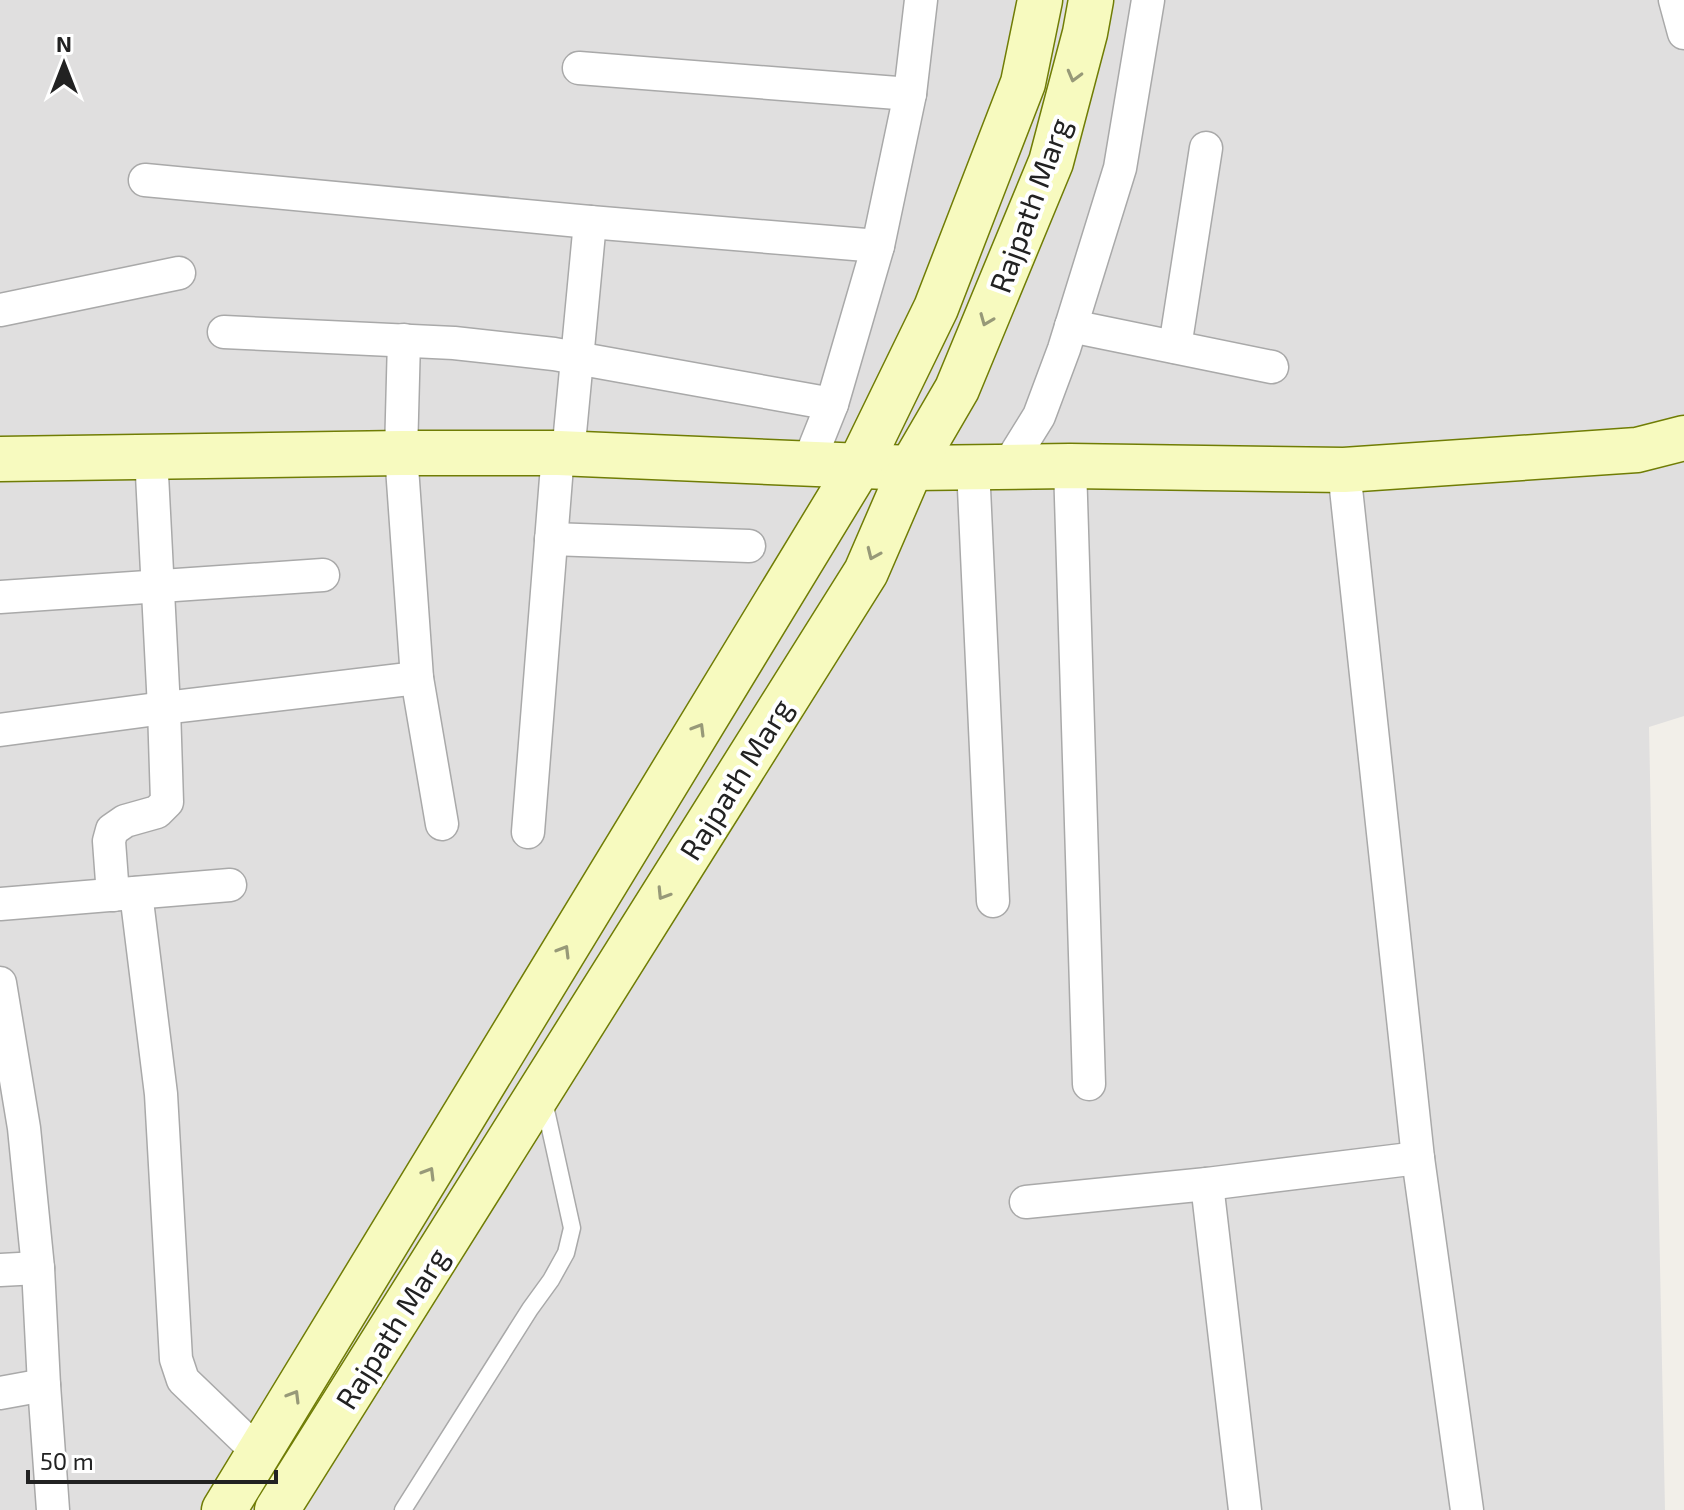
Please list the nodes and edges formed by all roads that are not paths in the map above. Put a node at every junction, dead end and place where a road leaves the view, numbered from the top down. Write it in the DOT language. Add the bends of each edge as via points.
graph roads {
  1 [pos="921,0"];
  2 [pos="1040,0"];
  3 [pos="1091,0"];
  4 [pos="1148,0"];
  5 [pos="1675,0"];
  6 [pos="1684,33"];
  7 [pos="579,68"];
  8 [pos="910,94"];
  9 [pos="1206,148"];
  10 [pos="145,180"];
  11 [pos="590,222"];
  12 [pos="878,246"];
  13 [pos="179,273"];
  14 [pos="0,310"];
  15 [pos="1071,326"];
  16 [pos="224,332"];
  17 [pos="404,340"];
  18 [pos="1175,347"];
  19 [pos="577,357"];
  20 [pos="1272,367"];
  21 [pos="832,404"];
  22 [pos="1684,438"];
  23 [pos="401,453"];
  24 [pos="563,453"];
  25 [pos="151,455"];
  26 [pos="0,459"];
  27 [pos="808,464"];
  28 [pos="859,466"];
  29 [pos="1070,466"];
  30 [pos="990,467"];
  31 [pos="911,468"];
  32 [pos="1344,470"];
  33 [pos="551,539"];
  34 [pos="749,546"];
  35 [pos="323,575"];
  36 [pos="158,586"];
  37 [pos="0,597"];
  38 [pos="417,678"];
  39 [pos="164,708"];
  40 [pos="0,730"];
  41 [pos="442,824"];
  42 [pos="528,832"];
  43 [pos="230,885"];
  44 [pos="125,894"];
  45 [pos="993,901"];
  46 [pos="0,904"];
  47 [pos="0,983"];
  48 [pos="1089,1084"];
  49 [pos="541,1088"];
  50 [pos="12,1129"];
  51 [pos="1418,1158"];
  52 [pos="1207,1184"];
  53 [pos="1026,1202"];
  54 [pos="38,1268"];
  55 [pos="0,1270"];
  56 [pos="44,1385"];
  57 [pos="0,1393"];
  58 [pos="259,1453"];
  59 [pos="53,1510"];
  60 [pos="224,1510"];
  61 [pos="277,1510"];
  62 [pos="403,1510"];
  63 [pos="1245,1510"];
  64 [pos="1467,1510"];
  1 -- 8 [label="street"];
  2 -- 28 [label="main road, Rajpath Marg" via="1023,83 936,308"];
  3 -- 31 [label="main road, Rajpath Marg, one-way" via="1051,162 957,389"];
  4 -- 15 [label="street" via="1120,168"];
  5 -- 6 [label="street"];
  7 -- 8 [label="street"];
  8 -- 12 [label="street"];
  9 -- 18 [label="street"];
  10 -- 11 [label="street"];
  11 -- 12 [label="street"];
  11 -- 19 [label="street"];
  12 -- 21 [label="street"];
  13 -- 14 [label="street"];
  15 -- 18 [label="street"];
  15 -- 30 [label="street" via="1039,416"];
  16 -- 17 [label="street"];
  17 -- 19 [label="street"];
  17 -- 23 [label="street"];
  18 -- 20 [label="street"];
  19 -- 21 [label="street"];
  19 -- 24 [label="street"];
  21 -- 27 [label="street"];
  22 -- 32 [label="main road" via="1637,450"];
  23 -- 24 [label="main road"];
  23 -- 25 [label="main road"];
  23 -- 38 [label="street"];
  24 -- 27 [label="main road"];
  24 -- 33 [label="street"];
  25 -- 26 [label="main road"];
  25 -- 36 [label="street"];
  27 -- 28 [label="main road"];
  28 -- 31 [label="main road"];
  58 -- 28 [label="main road, Rajpath Marg, one-way"];
  29 -- 30 [label="main road"];
  29 -- 32 [label="main road"];
  29 -- 48 [label="street"];
  30 -- 31 [label="main road"];
  30 -- 45 [label="street"];
  31 -- 49 [label="main road, Rajpath Marg, one-way" via="866,572"];
  32 -- 51 [label="street"];
  33 -- 34 [label="street"];
  33 -- 42 [label="street"];
  35 -- 36 [label="street"];
  36 -- 37 [label="street"];
  36 -- 39 [label="street"];
  38 -- 39 [label="street"];
  38 -- 41 [label="street"];
  39 -- 40 [label="street"];
  39 -- 44 [label="street" via="167,802 157,812 125,821 112,830 109,841"];
  43 -- 44 [label="street"];
  44 -- 46 [label="street"];
  44 -- 58 [label="street" via="161,1094 176,1359 183,1380"];
  47 -- 50 [label="street"];
  49 -- 61 [label="main road, Rajpath Marg"];
  49 -- 62 [label="lane" via="572,1228 566,1253"];
  50 -- 54 [label="street"];
  51 -- 52 [label="street"];
  51 -- 64 [label="street"];
  52 -- 53 [label="street"];
  52 -- 63 [label="street"];
  54 -- 55 [label="street"];
  54 -- 56 [label="street"];
  56 -- 57 [label="street"];
  56 -- 59 [label="street"];
  58 -- 60 [label="main road, Rajpath Marg"];
}
